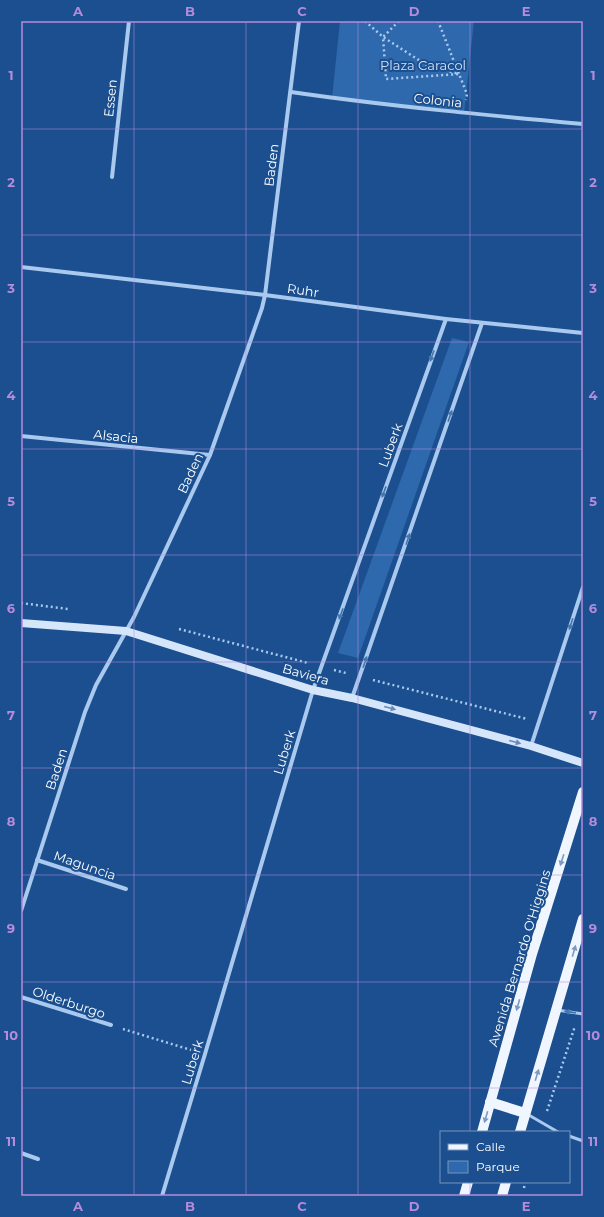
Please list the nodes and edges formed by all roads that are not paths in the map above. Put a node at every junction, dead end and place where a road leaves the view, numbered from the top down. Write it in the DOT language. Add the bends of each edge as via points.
graph roads {
  1 [pos="128,21"];
  2 [pos="298,21"];
  3 [pos="291,92"];
  4 [pos="583,124"];
  5 [pos="112,177"];
  6 [pos="21,267"];
  7 [pos="265,295"];
  8 [pos="446,319"];
  9 [pos="482,322"];
  10 [pos="583,333"];
  11 [pos="21,436"];
  12 [pos="210,455"];
  13 [pos="583,587"];
  14 [pos="21,623"];
  15 [pos="126,631"];
  16 [pos="313,690"];
  17 [pos="352,698"];
  18 [pos="531,746"];
  19 [pos="583,763"];
  20 [pos="583,792"];
  21 [pos="37,860"];
  22 [pos="126,889"];
  23 [pos="21,911"];
  24 [pos="583,919"];
  25 [pos="21,997"];
  26 [pos="557,1010"];
  27 [pos="581,1014"];
  28 [pos="111,1025"];
  29 [pos="490,1102"];
  30 [pos="525,1113"];
  31 [pos="482,1131"];
  32 [pos="520,1131"];
  33 [pos="556,1131"];
  34 [pos="570,1136"];
  35 [pos="583,1142"];
  36 [pos="21,1154"];
  37 [pos="38,1159"];
  38 [pos="468,1183"];
  39 [pos="506,1183"];
  40 [pos="162,1196"];
  41 [pos="464,1196"];
  42 [pos="502,1196"];
  1 -- 5 [label="street, Essen"];
  2 -- 3 [label="street, Baden"];
  3 -- 4 [label="street, Colonia" via="464,113"];
  3 -- 7 [label="street, Baden"];
  6 -- 7 [label="street, Ruhr"];
  7 -- 8 [label="street, Ruhr"];
  7 -- 12 [label="street, Baden"];
  8 -- 9 [label="street, Ruhr"];
  8 -- 16 [label="street, Luberk, one-way"];
  9 -- 10 [label="street, Ruhr"];
  17 -- 9 [label="street, one-way"];
  11 -- 12 [label="street, Alsacia"];
  12 -- 15 [label="street, Baden"];
  13 -- 18 [label="street, one-way"];
  14 -- 15 [label="street, Baviera"];
  15 -- 16 [label="street, Baviera"];
  15 -- 21 [label="street, Baden" via="85,712"];
  16 -- 17 [label="street, Baviera"];
  16 -- 40 [label="street, Luberk"];
  17 -- 18 [label="street, Baviera, one-way"];
  18 -- 19 [label="street, Baviera"];
  20 -- 29 [label="main road, Avenida Bernardo O'Higgins, one-way" via="532,954"];
  21 -- 22 [label="street, Maguncia"];
  21 -- 23 [label="street, Baden"];
  26 -- 24 [label="main road, one-way"];
  25 -- 28 [label="street, Olderburgo"];
  27 -- 26 [label="lane, one-way"];
  30 -- 26 [label="main road, one-way"];
  29 -- 30 [label="main road"];
  29 -- 31 [label="main road, Avenida Bernardo O'Higgins, one-way"];
  30 -- 32 [label="main road"];
  30 -- 33 [label="lane"];
  34 -- 35 [label="lane"];
  36 -- 37 [label="street"];
  38 -- 41 [label="main road"];
  39 -- 42 [label="main road"];
}
